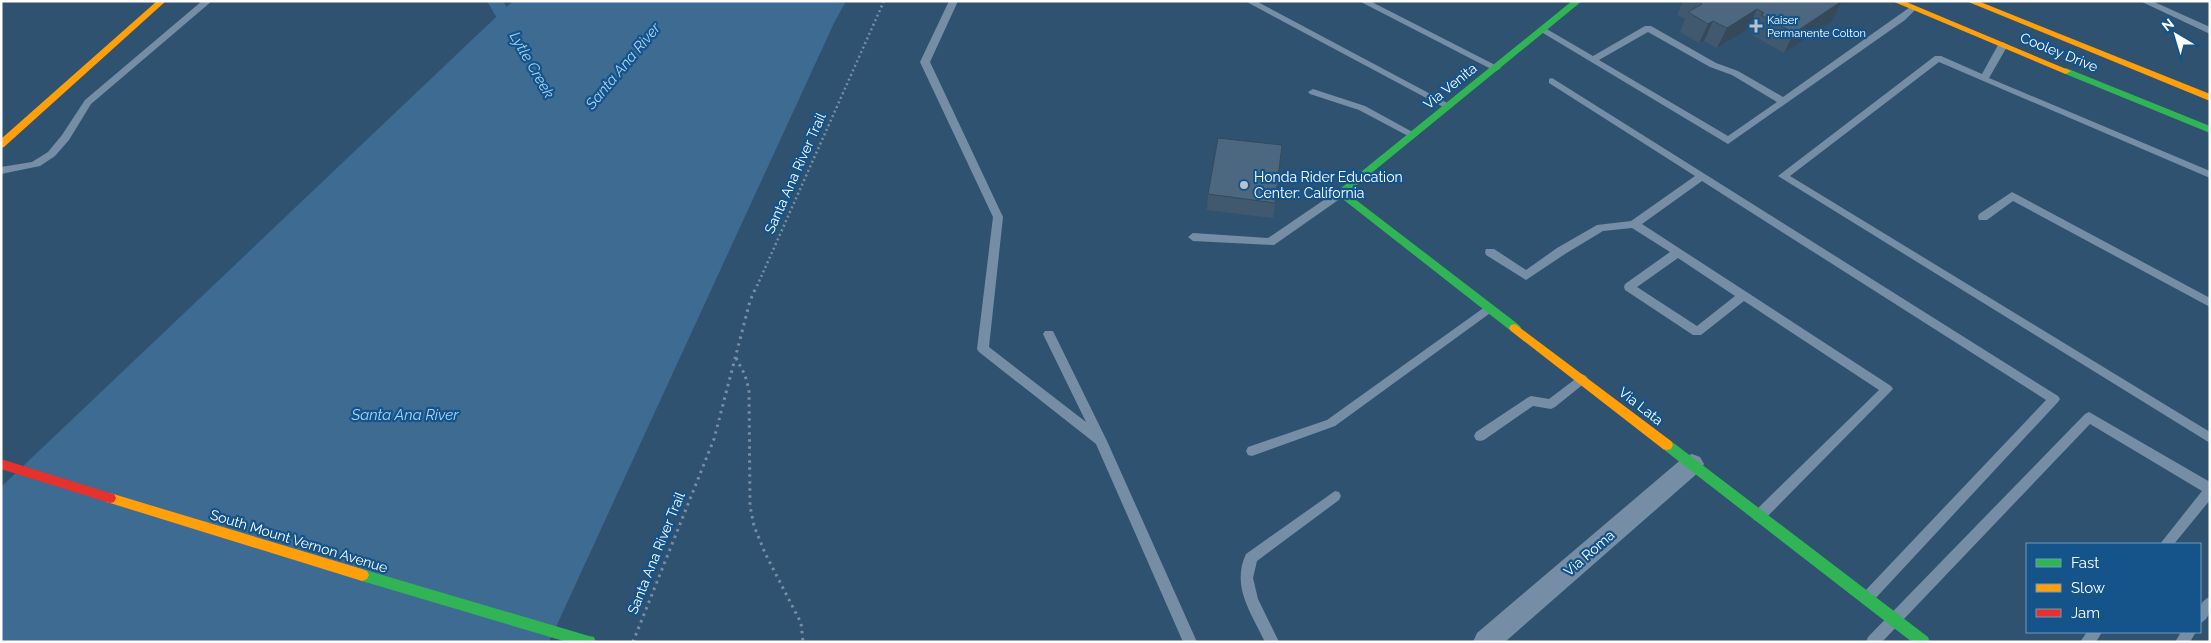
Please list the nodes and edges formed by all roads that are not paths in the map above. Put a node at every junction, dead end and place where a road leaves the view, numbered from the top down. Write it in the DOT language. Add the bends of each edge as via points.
graph roads {
  1 [pos="162,1"];
  2 [pos="208,1"];
  3 [pos="954,1"];
  4 [pos="1249,1"];
  5 [pos="1363,1"];
  6 [pos="1578,1"];
  7 [pos="1896,1"];
  8 [pos="1970,1"];
  9 [pos="2144,1"];
  10 [pos="1913,8"];
  11 [pos="1542,30"];
  12 [pos="2210,31"];
  13 [pos="2003,45"];
  14 [pos="1593,60"];
  15 [pos="1496,68"];
  16 [pos="1984,79"];
  17 [pos="1552,81"];
  18 [pos="1313,92"];
  19 [pos="2210,98"];
  20 [pos="1784,102"];
  21 [pos="1448,106"];
  22 [pos="2210,130"];
  23 [pos="1413,135"];
  24 [pos="1,145"];
  25 [pos="1,170"];
  26 [pos="2210,175"];
  27 [pos="1702,176"];
  28 [pos="1340,193"];
  29 [pos="1982,217"];
  30 [pos="1634,224"];
  31 [pos="1193,237"];
  32 [pos="1490,252"];
  33 [pos="1678,252"];
  34 [pos="1744,295"];
  35 [pos="2210,303"];
  36 [pos="1489,308"];
  37 [pos="1050,334"];
  38 [pos="1582,379"];
  39 [pos="1480,436"];
  40 [pos="2210,438"];
  41 [pos="1101,441"];
  42 [pos="1252,451"];
  43 [pos="1,464"];
  44 [pos="1692,464"];
  45 [pos="2210,490"];
  46 [pos="1335,496"];
  47 [pos="1759,516"];
  48 [pos="2167,543"];
  49 [pos="1867,599"];
  50 [pos="2210,603"];
  51 [pos="2201,616"];
  52 [pos="1894,619"];
  53 [pos="589,642"];
  54 [pos="1190,642"];
  55 [pos="1272,642"];
  56 [pos="1486,642"];
  57 [pos="1873,642"];
  58 [pos="1923,642"];
  1 -- 24 [label="street"];
  2 -- 25 [label="lane" via="88,102 50,157 38,164"];
  3 -- 41 [label="lane" via="925,62 998,217 982,349"];
  4 -- 21 [label="lane"];
  5 -- 15 [label="lane"];
  6 -- 11 [label="street, Via Venita"];
  7 -- 10 [label="street, Cooley Drive"];
  8 -- 19 [label="street, Cooley Drive"];
  9 -- 12 [label="lane"];
  10 -- 13 [label="street, Cooley Drive"];
  10 -- 20 [label="lane"];
  11 -- 14 [label="lane"];
  11 -- 15 [label="street, Via Venita"];
  13 -- 16 [label="lane"];
  13 -- 22 [label="street, Cooley Drive"];
  14 -- 20 [label="lane" via="1648,28"];
  14 -- 20 [label="lane" via="1728,141"];
  15 -- 21 [label="street, Via Venita"];
  16 -- 26 [label="lane"];
  16 -- 40 [label="lane" via="1938,58 1783,176"];
  17 -- 27 [label="lane"];
  18 -- 23 [label="lane" via="1362,108"];
  21 -- 23 [label="street, Via Venita"];
  23 -- 28 [label="street, Via Venita"];
  27 -- 30 [label="lane"];
  27 -- 49 [label="lane" via="2054,399"];
  28 -- 31 [label="lane" via="1270,242"];
  28 -- 36 [label="street, Via Lata"];
  29 -- 35 [label="lane" via="2012,196"];
  30 -- 32 [label="lane" via="1601,228 1526,276"];
  30 -- 33 [label="lane"];
  33 -- 34 [label="lane"];
  33 -- 34 [label="lane" via="1629,287 1697,332"];
  34 -- 47 [label="lane" via="1887,389"];
  36 -- 38 [label="street, Via Lata"];
  36 -- 42 [label="lane" via="1331,423"];
  37 -- 41 [label="lane"];
  38 -- 39 [label="lane" via="1551,404 1531,401"];
  38 -- 44 [label="street, Via Lata"];
  41 -- 54 [label="lane"];
  43 -- 53 [label="street, South Mount Vernon Avenue" via="230,536"];
  44 -- 47 [label="street, Via Lata"];
  44 -- 56 [label="street, Via Roma"];
  45 -- 48 [label="lane"];
  45 -- 52 [label="lane" via="2088,417"];
  46 -- 55 [label="lane" via="1252,558 1246,578 1251,600"];
  47 -- 49 [label="street, Via Lata"];
  49 -- 52 [label="street, Via Lata"];
  50 -- 51 [label="lane"];
  52 -- 57 [label="lane"];
  52 -- 58 [label="street, Via Lata"];
}
